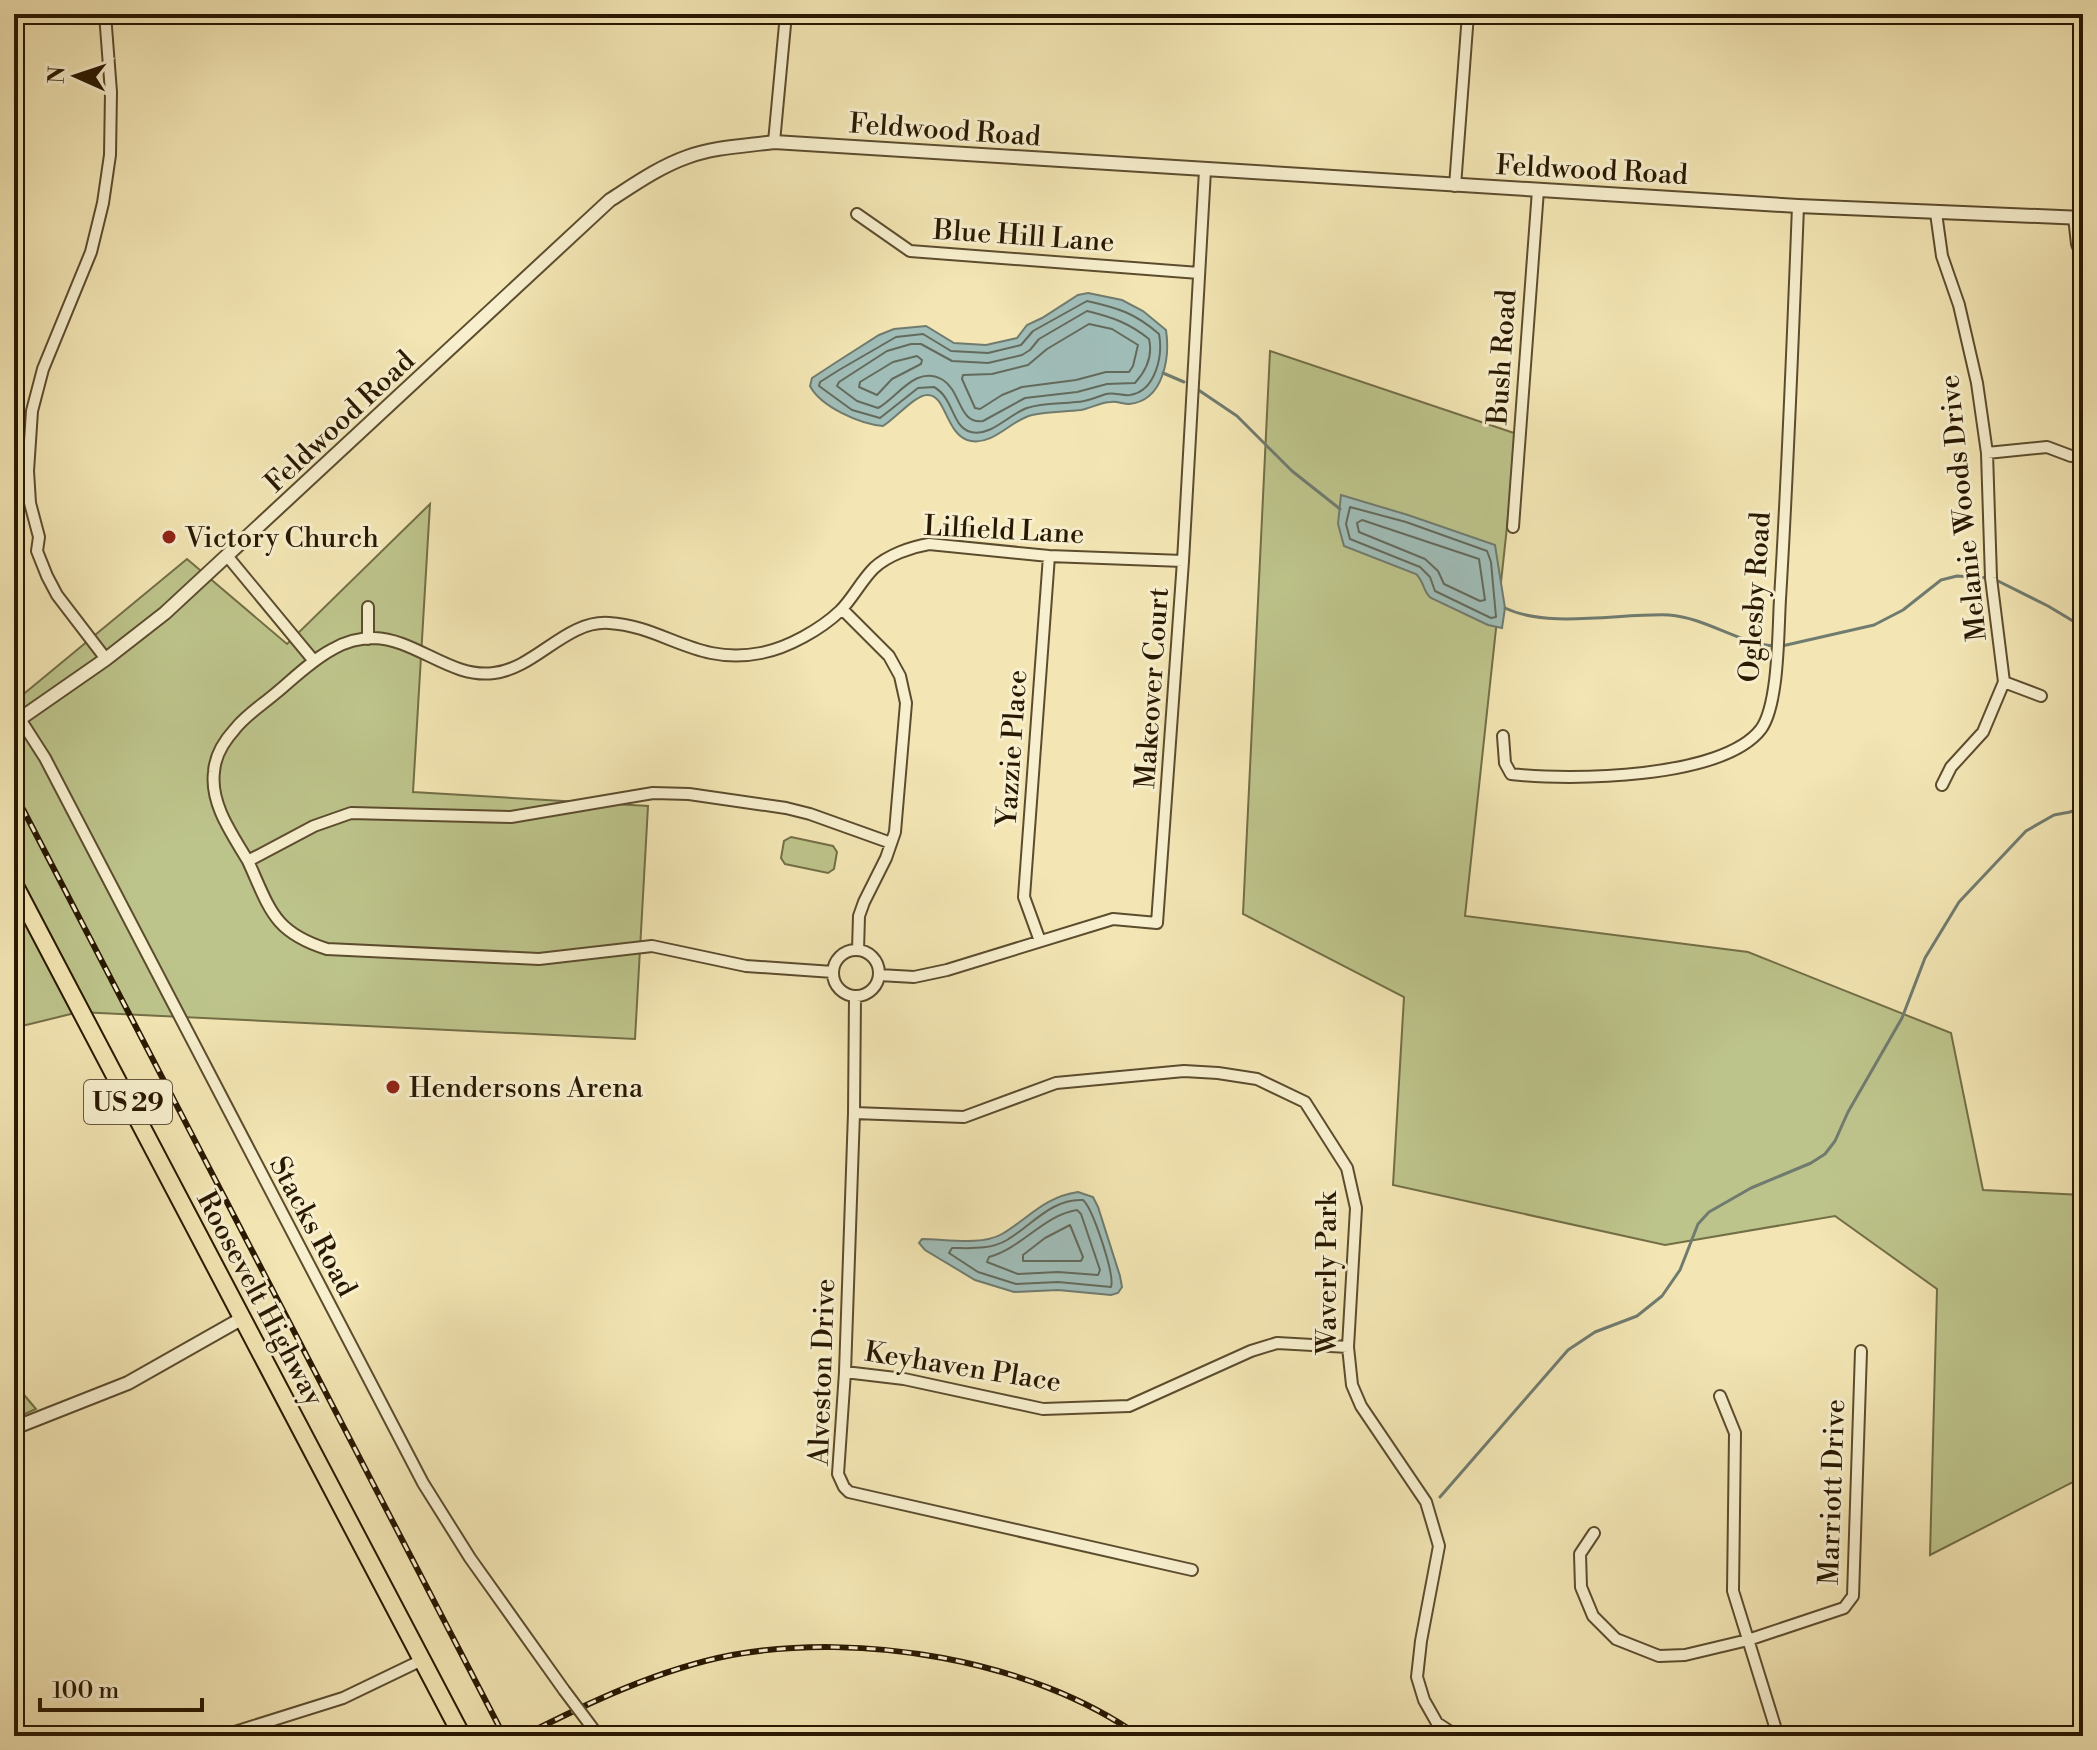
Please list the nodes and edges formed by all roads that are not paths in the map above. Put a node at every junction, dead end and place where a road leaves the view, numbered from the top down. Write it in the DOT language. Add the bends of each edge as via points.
graph roads {
  1 [pos="105,14"];
  2 [pos="786,14"];
  3 [pos="1468,14"];
  4 [pos="774,142"];
  5 [pos="1205,170"];
  6 [pos="1455,186"];
  7 [pos="1538,190"];
  8 [pos="1798,206"];
  9 [pos="1936,213"];
  10 [pos="857,214"];
  11 [pos="2079,218"];
  12 [pos="2083,259"];
  13 [pos="1199,273"];
  14 [pos="1987,453"];
  15 [pos="2071,456"];
  16 [pos="1513,527"];
  17 [pos="1049,556"];
  18 [pos="228,557"];
  19 [pos="1183,561"];
  20 [pos="368,607"];
  21 [pos="842,609"];
  22 [pos="368,639"];
  23 [pos="106,659"];
  24 [pos="314,661"];
  25 [pos="2004,682"];
  26 [pos="2041,696"];
  27 [pos="17,721"];
  28 [pos="1503,736"];
  29 [pos="1942,785"];
  30 [pos="891,843"];
  31 [pos="248,861"];
  32 [pos="14,884"];
  33 [pos="1040,941"];
  34 [pos="858,950"];
  35 [pos="833,972"];
  36 [pos="879,975"];
  37 [pos="855,996"];
  38 [pos="854,1113"];
  39 [pos="241,1319"];
  40 [pos="1348,1347"];
  41 [pos="1861,1351"];
  42 [pos="845,1372"];
  43 [pos="1720,1396"];
  44 [pos="14,1428"];
  45 [pos="1594,1533"];
  46 [pos="1192,1570"];
  47 [pos="1748,1640"];
  48 [pos="422,1660"];
  49 [pos="596,1733"];
  50 [pos="222,1736"];
  51 [pos="462,1736"];
  52 [pos="1457,1736"];
  53 [pos="1778,1736"];
  1 -- 23 [label="street" via="111,92 103,203 91,252 43,369 28,441 37,551 57,595"];
  2 -- 4 [label="street"];
  3 -- 6 [label="street"];
  4 -- 5 [label="street, Feldwood Road"];
  4 -- 18 [label="street, Feldwood Road" via="688,156 610,200"];
  5 -- 6 [label="street, Feldwood Road"];
  5 -- 13 [label="street, Makeover Court"];
  6 -- 7 [label="street, Feldwood Road"];
  7 -- 8 [label="street, Feldwood Road"];
  7 -- 16 [label="street, Bush Road"];
  8 -- 9 [label="street, Feldwood Road"];
  8 -- 28 [label="street, Oglesby Road" via="1775,673 1760,731 1726,752 1678,768 1604,777 1511,774"];
  9 -- 11 [label="street, Feldwood Road"];
  9 -- 14 [label="street, Melanie Woods Drive" via="1942,256 1977,383"];
  10 -- 13 [label="street, Blue Hill Lane" via="910,251"];
  11 -- 12 [label="street" via="2077,244"];
  13 -- 19 [label="street, Makeover Court"];
  14 -- 15 [label="street" via="2047,447"];
  14 -- 25 [label="street, Melanie Woods Drive" via="1991,578"];
  17 -- 19 [label="street, Lilfield Lane"];
  17 -- 21 [label="street, Lilfield Lane" via="929,544 911,547 875,567"];
  17 -- 33 [label="street, Yazzie Place" via="1024,897"];
  18 -- 23 [label="street, Feldwood Road"];
  18 -- 24 [label="street"];
  19 -- 33 [label="street, Makeover Court" via="1157,923 1113,919"];
  20 -- 22 [label="street"];
  21 -- 22 [label="street, Lilfield Lane" via="815,632 750,655 709,654 629,626 602,623 574,632 511,669 484,674 389,641"];
  21 -- 30 [label="street" via="889,656 906,703"];
  22 -- 24 [label="street" via="343,644"];
  23 -- 27 [label="street, Feldwood Road"];
  24 -- 31 [label="street" via="235,728 216,759 213,777 219,807"];
  25 -- 26 [label="street"];
  25 -- 29 [label="street, Melanie Woods Drive" via="1983,732"];
  27 -- 49 [label="street, Stacks Road, bridge" via="45,758 423,1483 470,1558"];
  30 -- 31 [label="street" via="786,808 653,793 511,817 351,813"];
  30 -- 34 [label="street" via="859,916"];
  31 -- 35 [label="street" via="276,919 298,939 327,949 539,959 652,946 746,966"];
  32 -- 39 [label="main road, Roosevelt Highway / US 29"];
  33 -- 36 [label="street, Makeover Court" via="914,977"];
  34 -- 35 [label="street" via="838,959"];
  34 -- 36 [label="street" via="875,960"];
  35 -- 37 [label="street" via="839,988"];
  36 -- 37 [label="street" via="871,991"];
  37 -- 38 [label="street, Alveston Drive"];
  38 -- 40 [label="street, Waverly Park" via="964,1117 1056,1083 1184,1071 1257,1079 1305,1102 1347,1168 1356,1208"];
  38 -- 42 [label="street, Alveston Drive"];
  39 -- 44 [label="street" via="128,1383"];
  39 -- 48 [label="main road, Roosevelt Highway / US 29"];
  40 -- 42 [label="street, Keyhaven Place" via="1277,1343 1129,1406 1043,1409"];
  40 -- 52 [label="street, Waverly Park" via="1352,1385 1361,1406 1426,1502 1439,1546 1417,1677 1437,1723"];
  41 -- 47 [label="street, Marriott Drive" via="1853,1596 1844,1608"];
  42 -- 46 [label="street, Alveston Drive" via="838,1474 849,1492"];
  43 -- 47 [label="street" via="1735,1433 1733,1591"];
  45 -- 47 [label="street, Marriott Drive" via="1580,1554 1581,1587 1593,1616 1616,1639 1659,1656"];
  47 -- 53 [label="street"];
  48 -- 50 [label="street" via="343,1698"];
  48 -- 51 [label="main road, Roosevelt Highway / US 29"];
}
